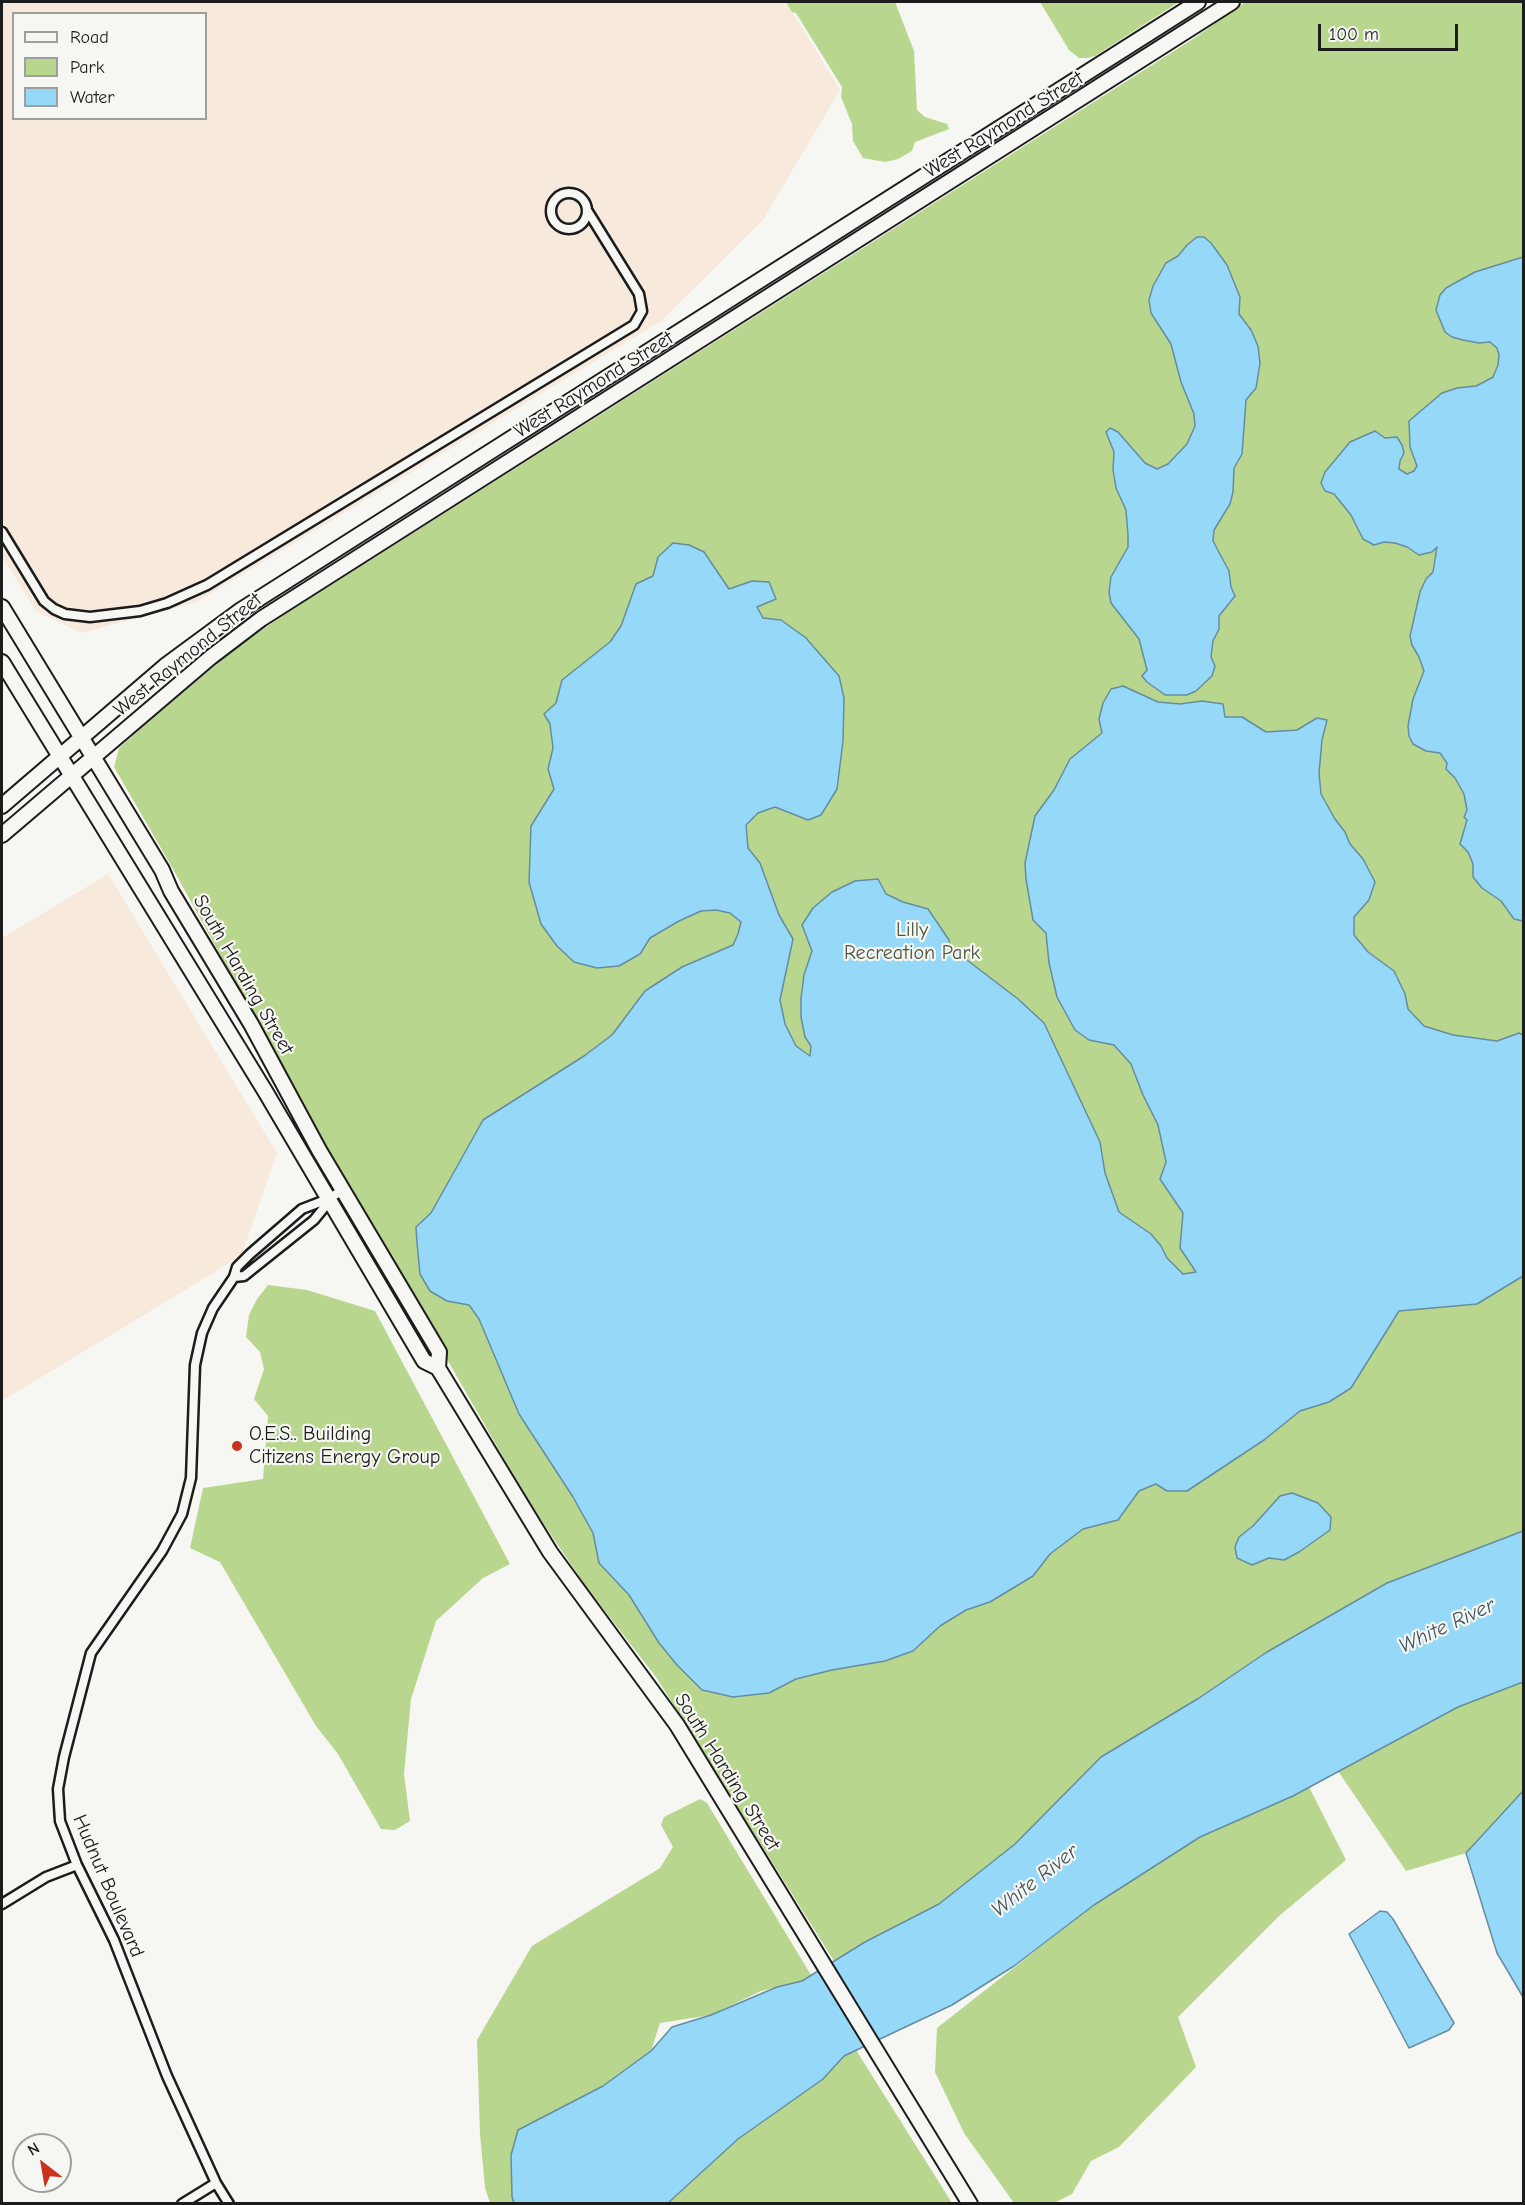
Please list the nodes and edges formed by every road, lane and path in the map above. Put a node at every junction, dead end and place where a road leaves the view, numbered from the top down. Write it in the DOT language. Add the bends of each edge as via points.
graph roads {
  1 [pos="1198,2"];
  2 [pos="1232,2"];
  3 [pos="588,210"];
  4 [pos="583,223"];
  5 [pos="601,232"];
  6 [pos="632,361"];
  7 [pos="643,377"];
  8 [pos="2,532"];
  9 [pos="2,607"];
  10 [pos="2,662"];
  11 [pos="81,738"];
  12 [pos="59,756"];
  13 [pos="93,757"];
  14 [pos="71,776"];
  15 [pos="2,806"];
  16 [pos="2,836"];
  17 [pos="200,939"];
  18 [pos="178,949"];
  19 [pos="343,1190"];
  20 [pos="328,1199"];
  21 [pos="234,1277"];
  22 [pos="438,1368"];
  23 [pos="77,1865"];
  24 [pos="2,1904"];
  25 [pos="216,2183"];
  26 [pos="182,2204"];
  27 [pos="229,2204"];
  28 [pos="970,2204"];
  1 -- 6 [label="main road, West Raymond Street"];
  2 -- 7 [label="main road, West Raymond Street"];
  3 -- 4 [label="street"];
  3 -- 4 [label="street" via="583,199 573,193 561,195 553,203 553,217 559,225 570,229"];
  3 -- 5 [label="street"];
  4 -- 5 [label="street"];
  5 -- 8 [label="street" via="641,300 640,316 634,325 197,590 140,611 90,617 65,614 44,601"];
  6 -- 7 [label="main road"];
  6 -- 11 [label="main road, West Raymond Street" via="242,610 165,666"];
  7 -- 13 [label="main road, West Raymond Street" via="261,619 210,657"];
  9 -- 11 [label="main road, South Harding Street"];
  10 -- 12 [label="main road, South Harding Street"];
  11 -- 12 [label="main road, West Raymond Street"];
  11 -- 13 [label="main road, South Harding Street"];
  12 -- 14 [label="main road, South Harding Street"];
  12 -- 15 [label="main road, West Raymond Street"];
  13 -- 14 [label="main road, West Raymond Street"];
  13 -- 17 [label="main road, South Harding Street"];
  14 -- 16 [label="main road, West Raymond Street"];
  14 -- 18 [label="main road, South Harding Street"];
  17 -- 18 [label="main road"];
  17 -- 19 [label="main road, South Harding Street"];
  18 -- 20 [label="main road, South Harding Street"];
  19 -- 20 [label="street, Hudnut Boulevard"];
  19 -- 22 [label="main road, South Harding Street" via="439,1352"];
  20 -- 21 [label="street, Hudnut Boulevard" via="314,1220 244,1276"];
  20 -- 21 [label="street, Hudnut Boulevard" via="302,1209 237,1267"];
  20 -- 22 [label="main road, South Harding Street" via="424,1361"];
  21 -- 23 [label="street, Hudnut Boulevard" via="213,1308 197,1351 191,1478 182,1514 162,1551 91,1653 58,1789 60,1821"];
  22 -- 28 [label="main road, South Harding Street" via="536,1530 670,1714"];
  23 -- 24 [label="street" via="46,1877"];
  23 -- 25 [label="street, Hudnut Boulevard" via="114,1940 156,2050"];
  25 -- 26 [label="street"];
  25 -- 27 [label="street, Hudnut Boulevard"];
}
